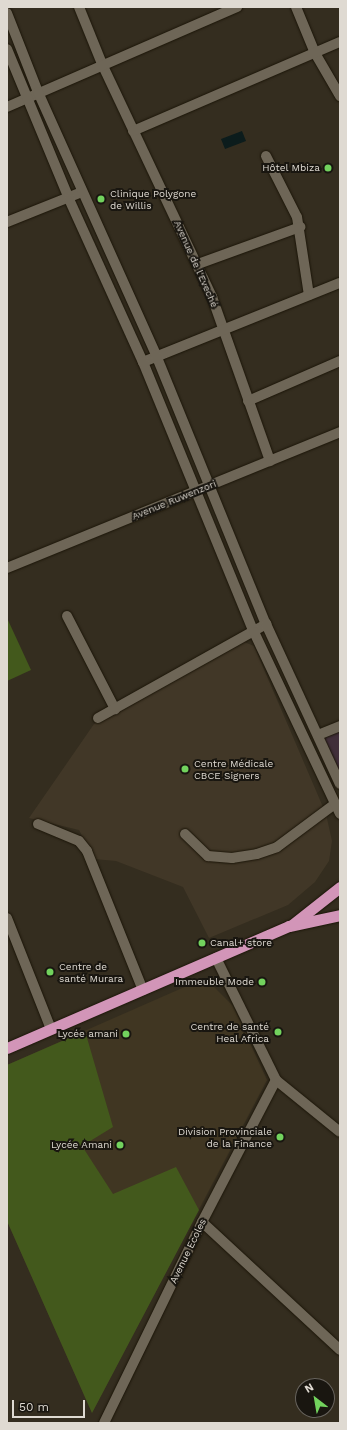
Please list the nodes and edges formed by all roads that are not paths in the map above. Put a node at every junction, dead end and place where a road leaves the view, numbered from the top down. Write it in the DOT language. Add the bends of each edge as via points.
graph roads {
  1 [pos="79,7"];
  2 [pos="237,7"];
  3 [pos="296,7"];
  4 [pos="7,12"];
  5 [pos="340,42"];
  6 [pos="7,49"];
  7 [pos="315,53"];
  8 [pos="102,64"];
  9 [pos="38,92"];
  10 [pos="340,96"];
  11 [pos="27,98"];
  12 [pos="7,107"];
  13 [pos="133,131"];
  14 [pos="266,156"];
  15 [pos="82,192"];
  16 [pos="69,199"];
  17 [pos="7,222"];
  18 [pos="300,227"];
  19 [pos="198,264"];
  20 [pos="340,283"];
  21 [pos="309,296"];
  22 [pos="222,330"];
  23 [pos="156,355"];
  24 [pos="340,361"];
  25 [pos="143,362"];
  26 [pos="248,401"];
  27 [pos="340,432"];
  28 [pos="270,461"];
  29 [pos="208,486"];
  30 [pos="195,493"];
  31 [pos="7,568"];
  32 [pos="253,593"];
  33 [pos="241,599"];
  34 [pos="67,616"];
  35 [pos="266,624"];
  36 [pos="254,632"];
  37 [pos="115,709"];
  38 [pos="98,718"];
  39 [pos="340,726"];
  40 [pos="318,736"];
  41 [pos="340,784"];
  42 [pos="335,804"];
  43 [pos="340,814"];
  44 [pos="38,824"];
  45 [pos="185,834"];
  46 [pos="340,887"];
  47 [pos="340,915"];
  48 [pos="7,918"];
  49 [pos="289,926"];
  50 [pos="216,958"];
  51 [pos="143,990"];
  52 [pos="51,1029"];
  53 [pos="7,1048"];
  54 [pos="276,1080"];
  55 [pos="340,1132"];
  56 [pos="202,1222"];
  57 [pos="340,1350"];
  58 [pos="104,1423"];
  1 -- 8 [label="street, Avenue de l'Eveché"];
  2 -- 8 [label="street"];
  3 -- 7 [label="street"];
  4 -- 9 [label="street"];
  5 -- 7 [label="street"];
  6 -- 11 [label="street"];
  7 -- 10 [label="street"];
  7 -- 13 [label="street"];
  8 -- 9 [label="street"];
  8 -- 13 [label="street, Avenue de l'Eveché"];
  9 -- 11 [label="street"];
  9 -- 15 [label="street"];
  11 -- 12 [label="street"];
  11 -- 16 [label="street"];
  13 -- 19 [label="street, Avenue de l'Eveché"];
  14 -- 18 [label="street"];
  15 -- 16 [label="street"];
  15 -- 23 [label="street"];
  16 -- 17 [label="street"];
  16 -- 25 [label="street"];
  18 -- 19 [label="street"];
  18 -- 21 [label="street"];
  19 -- 22 [label="street, Avenue de l'Eveché"];
  20 -- 21 [label="street"];
  21 -- 22 [label="street"];
  22 -- 23 [label="street"];
  22 -- 26 [label="street, Avenue de l'Eveché"];
  23 -- 25 [label="street"];
  23 -- 29 [label="street"];
  24 -- 26 [label="street"];
  25 -- 30 [label="street"];
  26 -- 28 [label="street, Avenue de l'Eveché"];
  27 -- 28 [label="street, Avenue Ruwenzori"];
  28 -- 29 [label="street, Avenue Ruwenzori"];
  29 -- 30 [label="street, Avenue Ruwenzori"];
  29 -- 32 [label="street"];
  30 -- 31 [label="street, Avenue Ruwenzori"];
  30 -- 33 [label="street"];
  32 -- 33 [label="street"];
  32 -- 35 [label="street"];
  33 -- 36 [label="street"];
  34 -- 37 [label="street"];
  35 -- 36 [label="street"];
  35 -- 40 [label="street"];
  36 -- 37 [label="street"];
  36 -- 42 [label="street"];
  37 -- 38 [label="street"];
  39 -- 40 [label="street"];
  40 -- 41 [label="street"];
  42 -- 43 [label="street"];
  42 -- 45 [label="street" via="277,847 257,854 232,858 208,856"];
  44 -- 51 [label="street" via="79,840 87,850"];
  46 -- 49 [label="highway"];
  47 -- 49 [label="highway"];
  48 -- 52 [label="street"];
  49 -- 50 [label="highway"];
  50 -- 51 [label="highway"];
  50 -- 54 [label="street"];
  51 -- 52 [label="highway"];
  52 -- 53 [label="highway"];
  54 -- 55 [label="street"];
  54 -- 56 [label="street, Avenue Ecoles"];
  56 -- 57 [label="street"];
  56 -- 58 [label="street, Avenue Ecoles"];
}
